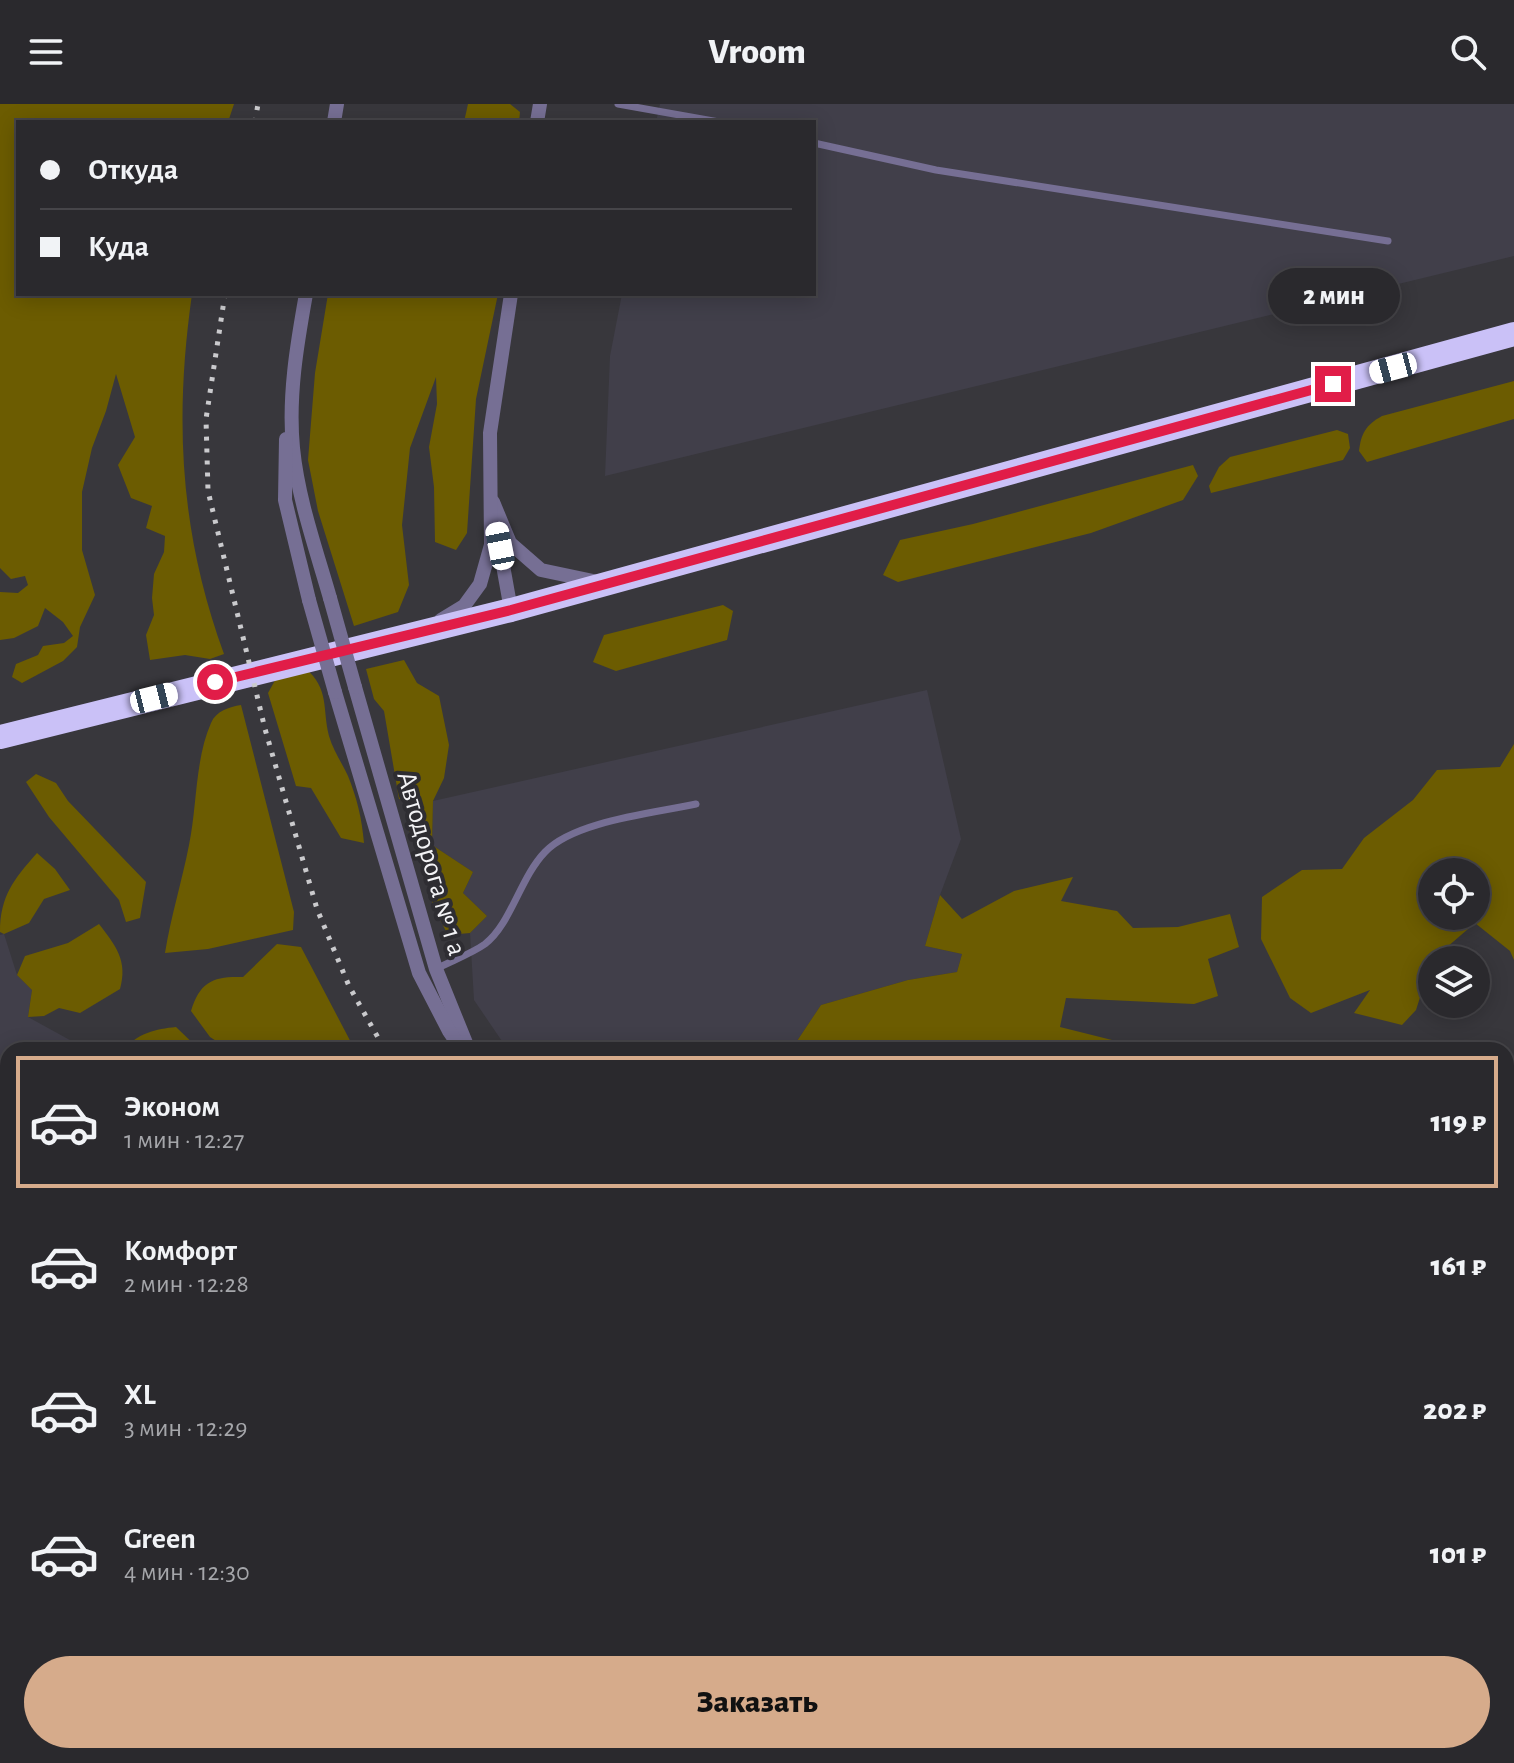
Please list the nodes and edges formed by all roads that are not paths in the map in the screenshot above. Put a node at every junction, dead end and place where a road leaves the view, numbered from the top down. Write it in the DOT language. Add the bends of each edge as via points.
graph roads {
  1 [pos="618,104"];
  2 [pos="708,120"];
  3 [pos="816,143"];
  4 [pos="1388,241"];
  5 [pos="306,296"];
  6 [pos="511,296"];
  7 [pos="1514,334"];
  8 [pos="293,389"];
  9 [pos="489,495"];
  10 [pos="607,583"];
  11 [pos="511,610"];
  12 [pos="423,630"];
  13 [pos="0,737"];
  14 [pos="696,804"];
  15 [pos="436,969"];
  16 [pos="457,1042"];
  17 [pos="467,1042"];
  1 -- 2 [label="lane"];
  3 -- 4 [label="lane" via="936,170"];
  5 -- 8 [label="street"];
  6 -- 9 [label="street" via="490,433"];
  7 -- 10 [label="highway"];
  8 -- 15 [label="street, Автодорога № 1 а, bridge" via="299,483"];
  8 -- 16 [label="street, bridge" via="285,500 309,600 419,973"];
  9 -- 10 [label="street" via="510,543 541,570"];
  9 -- 11 [label="street"];
  9 -- 12 [label="street" via="491,545 480,584 464,606"];
  10 -- 11 [label="highway"];
  11 -- 12 [label="highway"];
  12 -- 13 [label="highway"];
  14 -- 15 [label="lane" via="582,828 547,850 486,943"];
  15 -- 17 [label="street, Автодорога № 1 а"];
}
